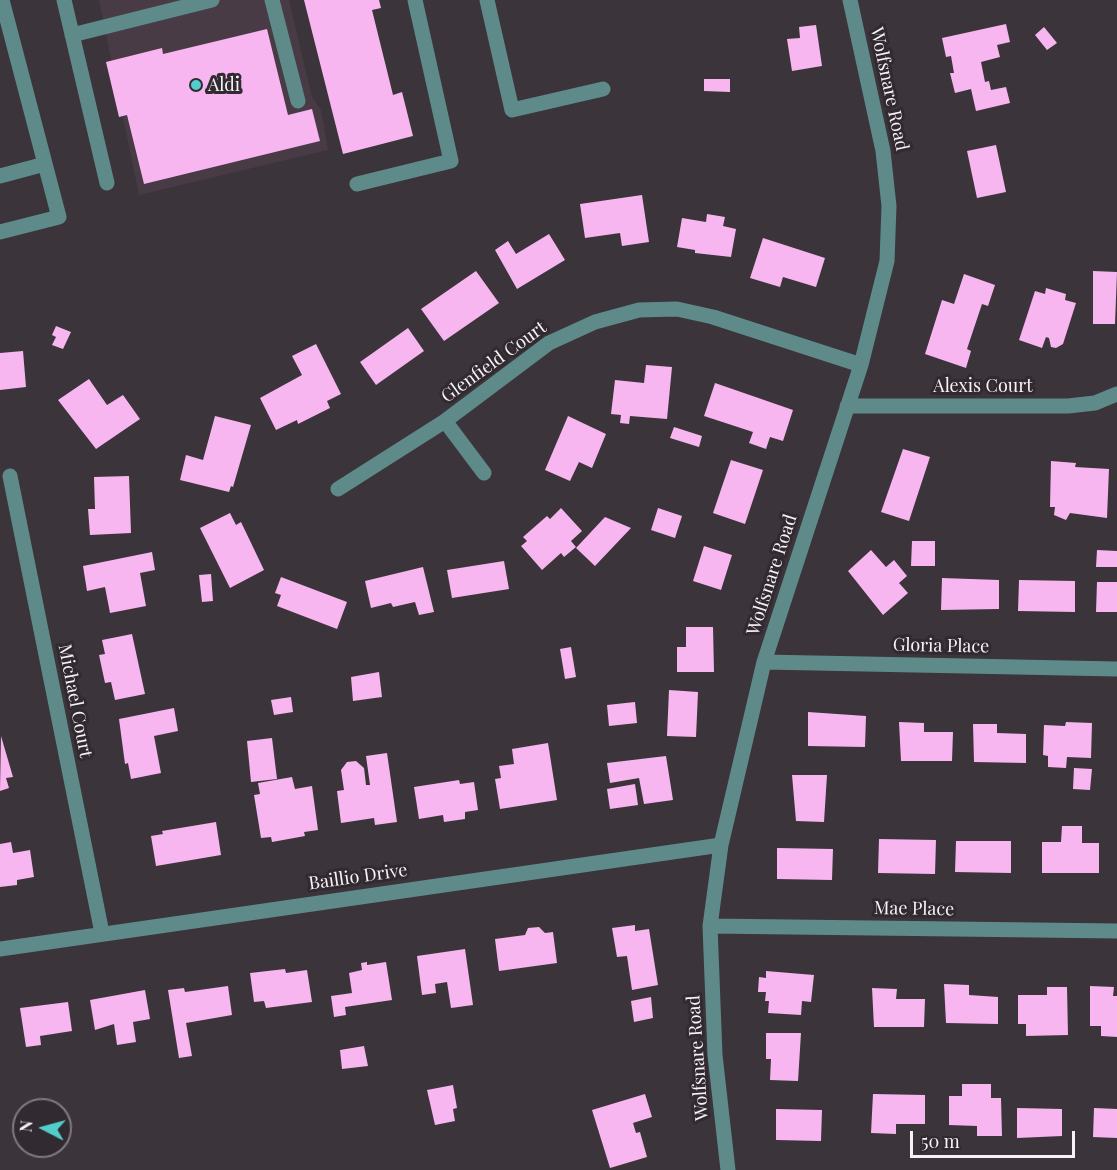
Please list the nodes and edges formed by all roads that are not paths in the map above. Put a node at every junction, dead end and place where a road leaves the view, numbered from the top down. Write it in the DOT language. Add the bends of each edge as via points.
graph roads {
  1 [pos="2,0"];
  2 [pos="64,0"];
  3 [pos="212,0"];
  4 [pos="272,0"];
  5 [pos="416,0"];
  6 [pos="487,0"];
  7 [pos="850,0"];
  8 [pos="72,35"];
  9 [pos="603,89"];
  10 [pos="298,101"];
  11 [pos="45,164"];
  12 [pos="0,176"];
  13 [pos="107,183"];
  14 [pos="357,184"];
  15 [pos="0,232"];
  16 [pos="861,365"];
  17 [pos="1117,394"];
  18 [pos="847,406"];
  19 [pos="445,421"];
  20 [pos="484,473"];
  21 [pos="10,476"];
  22 [pos="338,489"];
  23 [pos="764,662"];
  24 [pos="1117,669"];
  25 [pos="721,845"];
  26 [pos="710,926"];
  27 [pos="1117,931"];
  28 [pos="102,933"];
  29 [pos="0,949"];
  30 [pos="728,1170"];
  1 -- 11 [label="street"];
  2 -- 8 [label="street"];
  3 -- 8 [label="street"];
  4 -- 10 [label="street"];
  5 -- 14 [label="street" via="451,161"];
  6 -- 9 [label="street" via="512,110"];
  7 -- 16 [label="street, Wolfsnare Road" via="883,151 888,206 887,261"];
  8 -- 13 [label="street"];
  11 -- 12 [label="street"];
  11 -- 15 [label="street" via="58,217"];
  16 -- 18 [label="street, Wolfsnare Road"];
  16 -- 19 [label="street, Glenfield Court" via="713,317 676,309 639,310 595,322 549,343"];
  17 -- 18 [label="street, Alexis Court" via="1095,403 1068,406"];
  18 -- 23 [label="street, Wolfsnare Road"];
  19 -- 20 [label="street"];
  19 -- 22 [label="street, Glenfield Court"];
  21 -- 28 [label="street, Michael Court"];
  23 -- 24 [label="street, Gloria Place"];
  23 -- 25 [label="street, Wolfsnare Road"];
  25 -- 26 [label="street, Wolfsnare Road"];
  25 -- 28 [label="street, Baillio Drive"];
  26 -- 27 [label="street, Mae Place"];
  26 -- 30 [label="street, Wolfsnare Road" via="715,1055"];
  28 -- 29 [label="street, Baillio Drive"];
}
